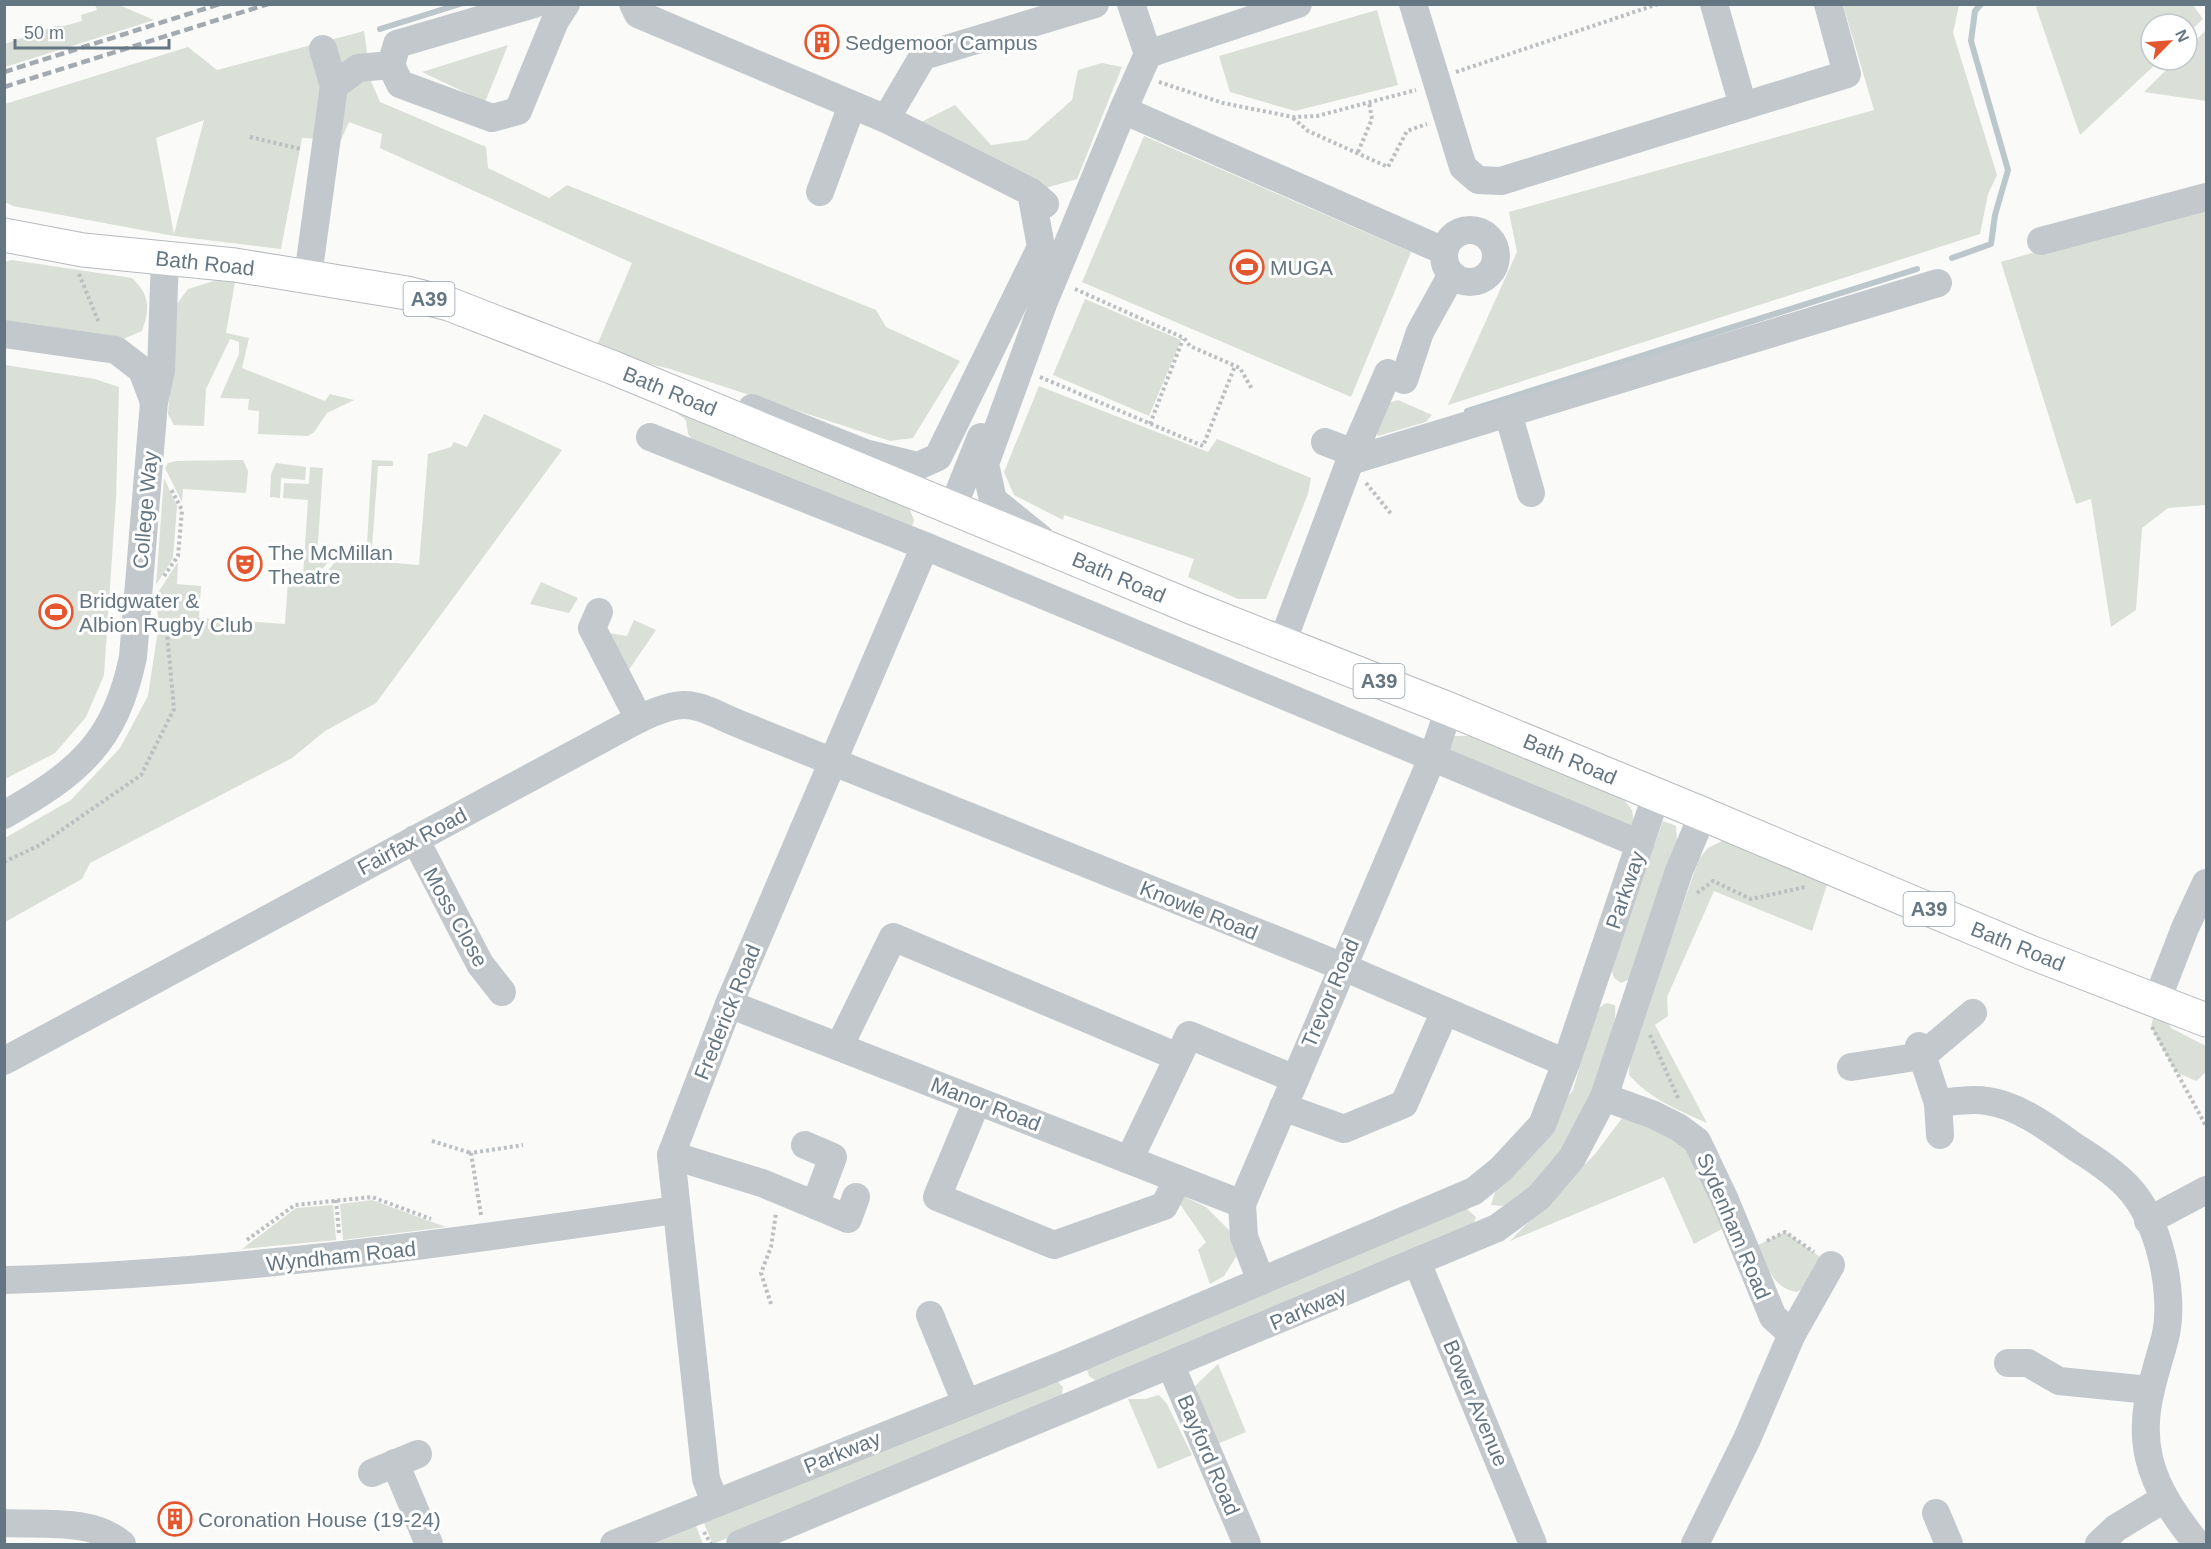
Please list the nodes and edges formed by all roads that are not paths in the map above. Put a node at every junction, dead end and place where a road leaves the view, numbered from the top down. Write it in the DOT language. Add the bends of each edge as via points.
graph roads {
  1 [pos="534,4"];
  2 [pos="566,4"];
  3 [pos="633,4"];
  4 [pos="1095,4"];
  5 [pos="1131,4"];
  6 [pos="1298,4"];
  7 [pos="1413,4"];
  8 [pos="1714,4"];
  9 [pos="1828,4"];
  10 [pos="323,49"];
  11 [pos="391,65"];
  12 [pos="1143,65"];
  13 [pos="334,86"];
  14 [pos="852,105"];
  15 [pos="1743,106"];
  16 [pos="1123,110"];
  17 [pos="886,119"];
  18 [pos="820,192"];
  19 [pos="1031,192"];
  20 [pos="2206,197"];
  21 [pos="1074,229"];
  22 [pos="8,239"];
  23 [pos="2041,241"];
  24 [pos="165,258"];
  25 [pos="308,276"];
  26 [pos="1938,283"];
  27 [pos="162,302"];
  28 [pos="4,334"];
  29 [pos="1029,343"];
  30 [pos="991,348"];
  31 [pos="112,350"];
  32 [pos="154,402"];
  33 [pos="724,413"];
  34 [pos="1508,413"];
  35 [pos="650,437"];
  36 [pos="1325,442"];
  37 [pos="938,457"];
  38 [pos="1352,457"];
  39 [pos="1531,493"];
  40 [pos="951,506"];
  41 [pos="924,546"];
  42 [pos="1054,549"];
  43 [pos="599,612"];
  44 [pos="1282,643"];
  45 [pos="1449,709"];
  46 [pos="639,719"];
  47 [pos="1433,756"];
  48 [pos="831,760"];
  49 [pos="1656,796"];
  50 [pos="1703,813"];
  51 [pos="4,815"];
  52 [pos="415,839"];
  53 [pos="1640,844"];
  54 [pos="2206,883"];
  55 [pos="1341,966"];
  56 [pos="1592,985"];
  57 [pos="501,993"];
  58 [pos="1635,1000"];
  59 [pos="2157,1000"];
  60 [pos="729,1004"];
  61 [pos="1446,1011"];
  62 [pos="1973,1013"];
  63 [pos="2206,1020"];
  64 [pos="839,1047"];
  65 [pos="1921,1051"];
  66 [pos="1178,1057"];
  67 [pos="4,1061"];
  68 [pos="1566,1063"];
  69 [pos="1851,1067"];
  70 [pos="1295,1079"];
  71 [pos="1604,1097"];
  72 [pos="977,1101"];
  73 [pos="1938,1103"];
  74 [pos="1283,1107"];
  75 [pos="1940,1135"];
  76 [pos="805,1145"];
  77 [pos="671,1155"];
  78 [pos="1129,1160"];
  79 [pos="1178,1179"];
  80 [pos="2206,1190"];
  81 [pos="1474,1191"];
  82 [pos="1242,1204"];
  83 [pos="815,1206"];
  84 [pos="675,1210"];
  85 [pos="849,1218"];
  86 [pos="2148,1221"];
  87 [pos="1497,1227"];
  88 [pos="1416,1262"];
  89 [pos="1831,1265"];
  90 [pos="4,1280"];
  91 [pos="1261,1281"];
  92 [pos="930,1315"];
  93 [pos="1792,1334"];
  94 [pos="2022,1357"];
  95 [pos="1070,1362"];
  96 [pos="1172,1366"];
  97 [pos="2149,1390"];
  98 [pos="1085,1401"];
  99 [pos="966,1403"];
  100 [pos="395,1464"];
  101 [pos="2164,1499"];
  102 [pos="715,1502"];
  103 [pos="4,1523"];
  104 [pos="122,1545"];
  105 [pos="429,1545"];
  106 [pos="614,1545"];
  107 [pos="740,1545"];
  108 [pos="1247,1545"];
  109 [pos="1533,1545"];
  110 [pos="1695,1545"];
  111 [pos="2100,1545"];
  112 [pos="2197,1545"];
  1 -- 11 [label="street" via="398,44"];
  2 -- 11 [label="street" via="555,21 518,111 492,118 430,96 400,84"];
  3 -- 14 [label="street" via="638,14"];
  4 -- 17 [label="street" via="923,56"];
  5 -- 12 [label="street"];
  6 -- 12 [label="street"];
  7 -- 15 [label="street" via="1463,167 1478,180 1501,181"];
  8 -- 15 [label="street"];
  9 -- 15 [label="street" via="1847,74"];
  10 -- 13 [label="street"];
  11 -- 13 [label="street" via="358,68"];
  12 -- 16 [label="street"];
  13 -- 25 [label="street"];
  14 -- 17 [label="street"];
  14 -- 18 [label="street"];
  16 -- 21 [label="street"];
  16 -- 38 [label="street" via="1448,263 1404,380 1388,374"];
  17 -- 19 [label="street"];
  19 -- 21 [label="street"];
  19 -- 30 [label="street" via="1041,247"];
  20 -- 23 [label="street"];
  21 -- 29 [label="street"];
  21 -- 30 [label="street" via="1061,232 1011,334"];
  22 -- 24 [label="main road, Bath Road / A39"];
  24 -- 25 [label="main road, Bath Road / A39"];
  24 -- 27 [label="street, College Way"];
  25 -- 33 [label="main road, Bath Road / A39" via="449,304"];
  26 -- 34 [label="street"];
  27 -- 31 [label="street" via="148,334"];
  27 -- 32 [label="street, College Way" via="161,370"];
  28 -- 31 [label="street"];
  29 -- 40 [label="street" via="1012,361"];
  29 -- 42 [label="street" via="985,464 993,500"];
  30 -- 37 [label="street"];
  31 -- 32 [label="street" via="142,370"];
  32 -- 51 [label="street, College Way" via="134,647 126,692 112,724 85,760 54,786"];
  33 -- 37 [label="street" via="751,407 865,453 918,466"];
  33 -- 40 [label="main road, Bath Road / A39"];
  34 -- 38 [label="street"];
  34 -- 39 [label="street"];
  35 -- 41 [label="street"];
  36 -- 38 [label="street"];
  37 -- 40 [label="street" via="937,491"];
  38 -- 44 [label="street"];
  40 -- 42 [label="main road, Bath Road / A39"];
  41 -- 47 [label="street"];
  41 -- 48 [label="street, Frederick Road"];
  42 -- 44 [label="main road, Bath Road / A39"];
  43 -- 46 [label="street" via="592,628"];
  44 -- 45 [label="main road, Bath Road / A39"];
  45 -- 47 [label="street, Trevor Road"];
  45 -- 49 [label="main road, Bath Road / A39"];
  46 -- 48 [label="street, Fairfax Road" via="672,704 690,704"];
  46 -- 52 [label="street, Fairfax Road"];
  47 -- 53 [label="street"];
  47 -- 55 [label="street, Trevor Road"];
  48 -- 55 [label="street, Knowle Road"];
  48 -- 60 [label="street, Frederick Road"];
  49 -- 50 [label="main road, Bath Road / A39"];
  49 -- 53 [label="street, Parkway"];
  50 -- 58 [label="street, Parkway"];
  50 -- 59 [label="main road, Bath Road / A39" via="2030,952"];
  52 -- 57 [label="street, Moss Close" via="480,964"];
  52 -- 67 [label="street, Fairfax Road"];
  53 -- 56 [label="street, Parkway"];
  54 -- 59 [label="street"];
  55 -- 61 [label="street, Knowle Road"];
  55 -- 70 [label="street, Trevor Road"];
  56 -- 58 [label="street"];
  56 -- 68 [label="street, Parkway"];
  58 -- 71 [label="street, Parkway"];
  59 -- 63 [label="main road, Bath Road / A39"];
  60 -- 64 [label="street, Manor Road"];
  60 -- 77 [label="street, Frederick Road"];
  61 -- 68 [label="street, Knowle Road"];
  61 -- 74 [label="street" via="1404,1104 1344,1128"];
  62 -- 65 [label="street"];
  64 -- 66 [label="street" via="893,937"];
  64 -- 72 [label="street, Manor Road"];
  65 -- 69 [label="street"];
  65 -- 73 [label="street"];
  66 -- 70 [label="street" via="1189,1035"];
  66 -- 78 [label="street"];
  68 -- 81 [label="street, Parkway" via="1542,1125 1501,1169"];
  70 -- 74 [label="street, Trevor Road"];
  71 -- 87 [label="street, Parkway" via="1572,1158 1539,1197"];
  71 -- 93 [label="street, Sydenham Road" via="1654,1114 1697,1142 1773,1317"];
  72 -- 78 [label="street, Manor Road"];
  72 -- 79 [label="street" via="937,1197 1054,1245 1164,1206"];
  73 -- 75 [label="street"];
  73 -- 86 [label="street" via="1998,1104 2102,1153"];
  74 -- 82 [label="street, Trevor Road"];
  76 -- 83 [label="street" via="833,1156"];
  77 -- 83 [label="street" via="769,1186"];
  77 -- 84 [label="street, Frederick Road"];
  78 -- 79 [label="street, Manor Road"];
  79 -- 82 [label="street, Manor Road"];
  80 -- 86 [label="street"];
  81 -- 87 [label="street"];
  81 -- 91 [label="street, Parkway"];
  82 -- 91 [label="street, Trevor Road" via="1244,1237"];
  83 -- 85 [label="street"];
  84 -- 90 [label="street, Wyndham Road" via="485,1239 212,1269"];
  84 -- 102 [label="street, Frederick Road" via="706,1479"];
  86 -- 97 [label="street" via="2168,1279 2169,1305 2166,1336"];
  87 -- 88 [label="street, Parkway"];
  88 -- 96 [label="street, Parkway"];
  88 -- 109 [label="street, Bower Avenue"];
  89 -- 93 [label="street"];
  91 -- 95 [label="street, Parkway"];
  92 -- 99 [label="street"];
  93 -- 110 [label="street" via="1748,1439"];
  94 -- 97 [label="street" via="2059,1382"];
  95 -- 98 [label="street"];
  95 -- 99 [label="street, Parkway"];
  96 -- 98 [label="street, Parkway"];
  96 -- 108 [label="street, Bayford Road"];
  97 -- 101 [label="street" via="2149,1458"];
  98 -- 107 [label="street, Parkway"];
  99 -- 102 [label="street, Parkway"];
  100 -- 105 [label="street"];
  101 -- 111 [label="street" via="2116,1528"];
  101 -- 112 [label="street"];
  102 -- 106 [label="street, Parkway"];
  103 -- 104 [label="street" via="83,1527 104,1533"];
}
